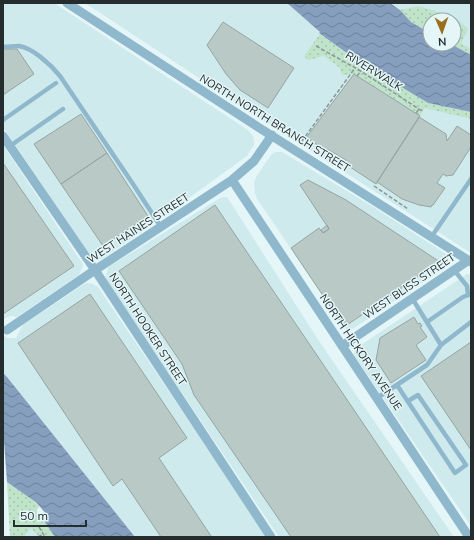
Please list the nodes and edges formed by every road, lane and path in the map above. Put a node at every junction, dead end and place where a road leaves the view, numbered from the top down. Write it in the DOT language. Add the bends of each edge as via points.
graph roads {
  1 [pos="67,3"];
  2 [pos="316,46"];
  3 [pos="3,47"];
  4 [pos="355,68"];
  5 [pos="361,71"];
  6 [pos="357,76"];
  7 [pos="56,83"];
  8 [pos="419,109"];
  9 [pos="63,110"];
  10 [pos="422,111"];
  11 [pos="416,113"];
  12 [pos="3,120"];
  13 [pos="3,136"];
  14 [pos="272,136"];
  15 [pos="302,141"];
  16 [pos="10,146"];
  17 [pos="471,179"];
  18 [pos="232,180"];
  19 [pos="374,186"];
  20 [pos="408,209"];
  21 [pos="161,227"];
  22 [pos="432,236"];
  23 [pos="470,261"];
  24 [pos="96,270"];
  25 [pos="454,270"];
  26 [pos="470,295"];
  27 [pos="412,298"];
  28 [pos="427,322"];
  29 [pos="471,322"];
  30 [pos="7,330"];
  31 [pos="440,345"];
  32 [pos="342,346"];
  33 [pos="396,385"];
  34 [pos="377,398"];
  35 [pos="408,402"];
  36 [pos="39,527"];
  37 [pos="43,534"];
  38 [pos="38,537"];
  39 [pos="45,537"];
  40 [pos="271,537"];
  41 [pos="468,537"];
  1 -- 14 [label="street, NORTH NORTH BRANCH STREET"];
  2 -- 4 [label="path, RIVERWALK"];
  3 -- 21 [label="lane" via="23,47 48,62"];
  4 -- 5 [label="path, RIVERWALK"];
  4 -- 15 [label="path"];
  5 -- 6 [label="path"];
  5 -- 8 [label="path, RIVERWALK"];
  7 -- 12 [label="lane"];
  8 -- 10 [label="path, RIVERWALK"];
  8 -- 11 [label="path"];
  9 -- 16 [label="lane"];
  13 -- 16 [label="street, NORTH HOOKER STREET"];
  14 -- 18 [label="street, WEST HAINES STREET" via="254,161"];
  14 -- 22 [label="street, NORTH NORTH BRANCH STREET"];
  16 -- 24 [label="street, NORTH HOOKER STREET"];
  17 -- 22 [label="lane"];
  18 -- 21 [label="street, WEST HAINES STREET"];
  18 -- 32 [label="street, NORTH HICKORY AVENUE"];
  19 -- 20 [label="path"];
  21 -- 24 [label="street, WEST HAINES STREET"];
  22 -- 23 [label="street, NORTH NORTH BRANCH STREET"];
  23 -- 25 [label="street, WEST BLISS STREET"];
  24 -- 30 [label="street, WEST HAINES STREET"];
  24 -- 40 [label="street, NORTH HOOKER STREET"];
  25 -- 26 [label="lane" via="467,286"];
  25 -- 27 [label="street, WEST BLISS STREET"];
  26 -- 28 [label="lane"];
  27 -- 28 [label="lane"];
  27 -- 32 [label="street, WEST BLISS STREET"];
  28 -- 31 [label="lane"];
  29 -- 31 [label="lane"];
  31 -- 33 [label="lane" via="427,365"];
  32 -- 34 [label="street, NORTH HICKORY AVENUE"];
  33 -- 34 [label="lane"];
  33 -- 35 [label="lane"];
  34 -- 41 [label="street, NORTH HICKORY AVENUE"];
  35 -- 35 [label="lane" via="455,473 466,465 418,394"];
  36 -- 37 [label="path"];
  37 -- 38 [label="path"];
  37 -- 39 [label="path"];
}
